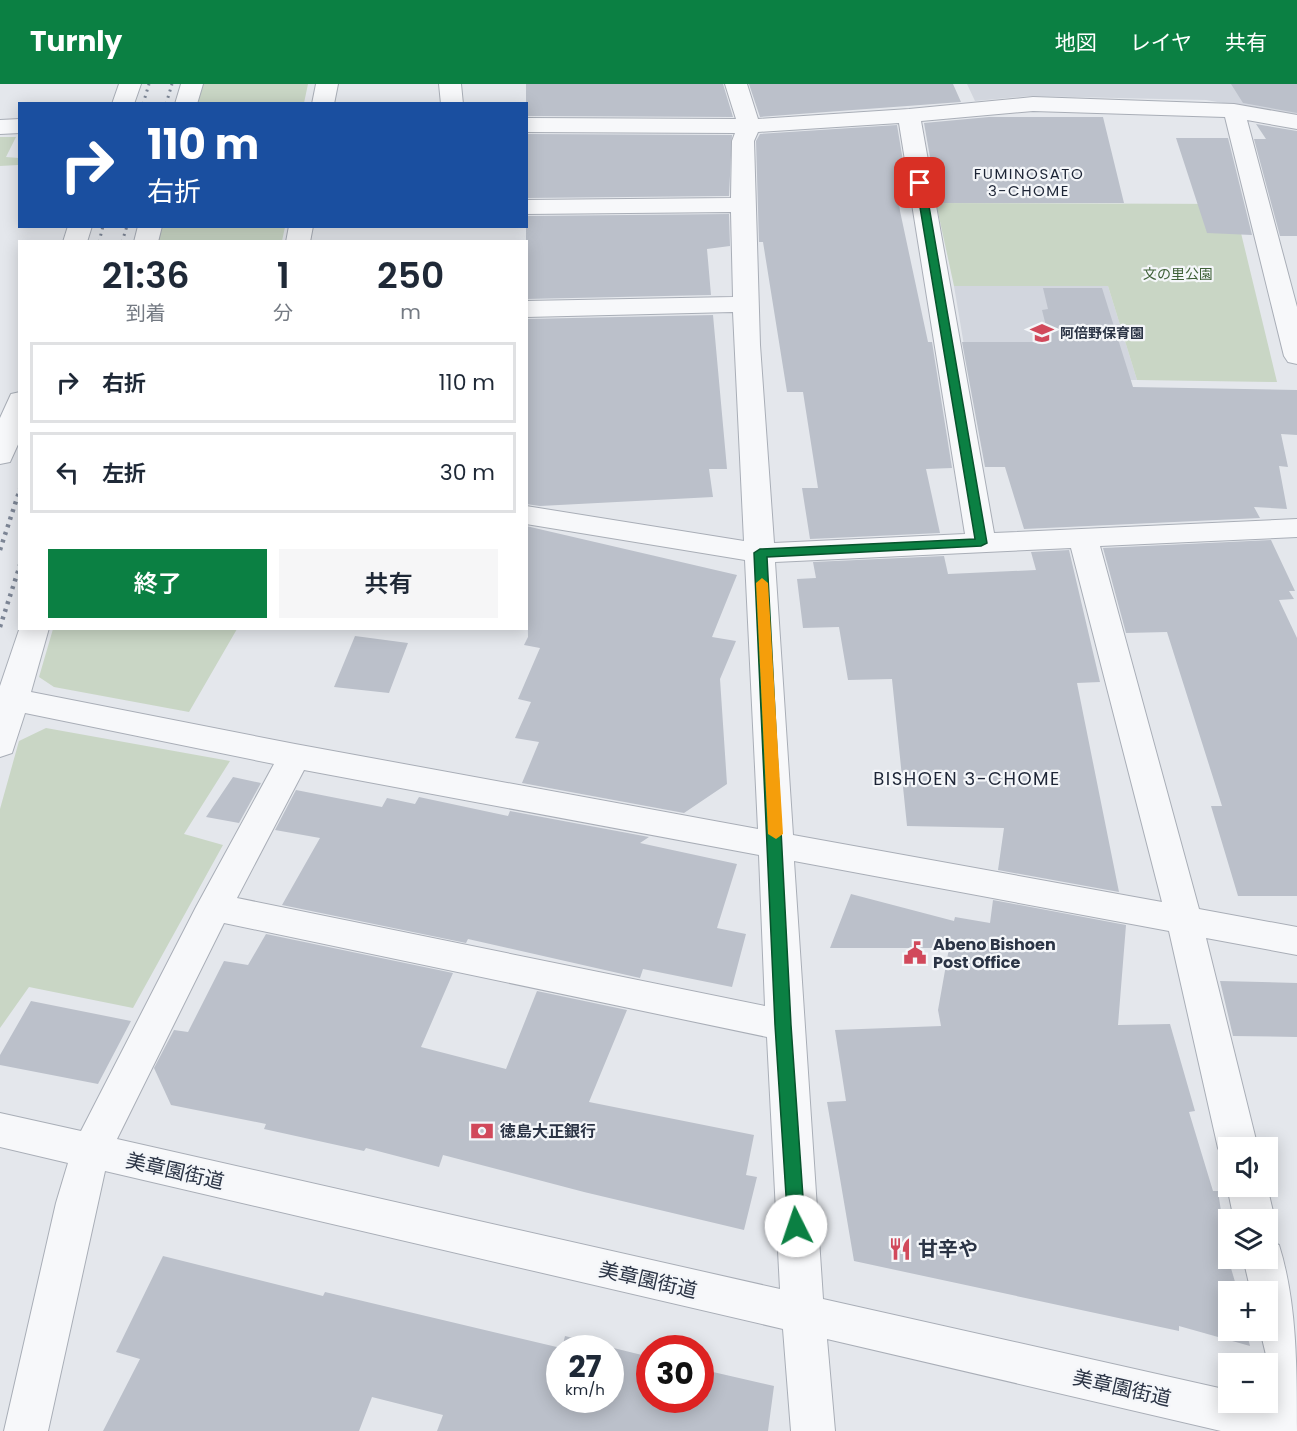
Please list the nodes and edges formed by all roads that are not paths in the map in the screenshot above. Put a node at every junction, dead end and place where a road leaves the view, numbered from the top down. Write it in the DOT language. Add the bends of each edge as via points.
graph roads {
  1 [pos="130,84"];
  2 [pos="192,84"];
  3 [pos="327,84"];
  4 [pos="450,84"];
  5 [pos="736,84"];
  6 [pos="124,102"];
  7 [pos="187,102"];
  8 [pos="324,102"];
  9 [pos="452,102"];
  10 [pos="1234,111"];
  11 [pos="909,116"];
  12 [pos="1297,122"];
  13 [pos="528,125"];
  14 [pos="18,126"];
  15 [pos="749,126"];
  16 [pos="0,127"];
  17 [pos="742,205"];
  18 [pos="528,207"];
  19 [pos="745,304"];
  20 [pos="528,309"];
  21 [pos="1297,357"];
  22 [pos="18,406"];
  23 [pos="7,441"];
  24 [pos="528,515"];
  25 [pos="1297,528"];
  26 [pos="1083,538"];
  27 [pos="981,543"];
  28 [pos="760,553"];
  29 [pos="33,630"];
  30 [pos="7,699"];
  31 [pos="0,745"];
  32 [pos="295,756"];
  33 [pos="776,845"];
  34 [pos="214,906"];
  35 [pos="1184,920"];
  36 [pos="1297,941"];
  37 [pos="783,1025"];
  38 [pos="0,1130"];
  39 [pos="1235,1137"];
  40 [pos="91,1152"];
  41 [pos="1267,1269"];
  42 [pos="802,1316"];
  43 [pos="1297,1397"];
  44 [pos="1297,1427"];
  45 [pos="26,1431"];
  46 [pos="813,1431"];
  1 -- 6 [label="street"];
  2 -- 7 [label="street"];
  3 -- 8 [label="street"];
  4 -- 9 [label="street"];
  5 -- 15 [label="street"];
  10 -- 11 [label="street" via="1033,104"];
  10 -- 12 [label="street"];
  10 -- 21 [label="street"];
  11 -- 15 [label="street"];
  11 -- 27 [label="street"];
  13 -- 15 [label="street"];
  14 -- 16 [label="street"];
  15 -- 17 [label="street" via="743,141"];
  17 -- 18 [label="street"];
  17 -- 19 [label="street"];
  19 -- 20 [label="street"];
  19 -- 28 [label="street"];
  22 -- 23 [label="street"];
  24 -- 28 [label="street"];
  25 -- 26 [label="street"];
  26 -- 27 [label="street"];
  26 -- 35 [label="street"];
  27 -- 28 [label="street"];
  28 -- 33 [label="street"];
  29 -- 30 [label="street"];
  30 -- 31 [label="street"];
  30 -- 32 [label="street"];
  32 -- 33 [label="street"];
  32 -- 34 [label="street"];
  33 -- 35 [label="street"];
  33 -- 37 [label="street"];
  34 -- 37 [label="street"];
  34 -- 40 [label="street"];
  35 -- 36 [label="street"];
  35 -- 39 [label="street"];
  37 -- 42 [label="street"];
  38 -- 40 [label="street, 美章園街道"];
  40 -- 42 [label="street, 美章園街道"];
  40 -- 45 [label="street" via="76,1203"];
  41 -- 43 [label="street"];
  42 -- 44 [label="street, 美章園街道"];
  42 -- 46 [label="street"];
}
